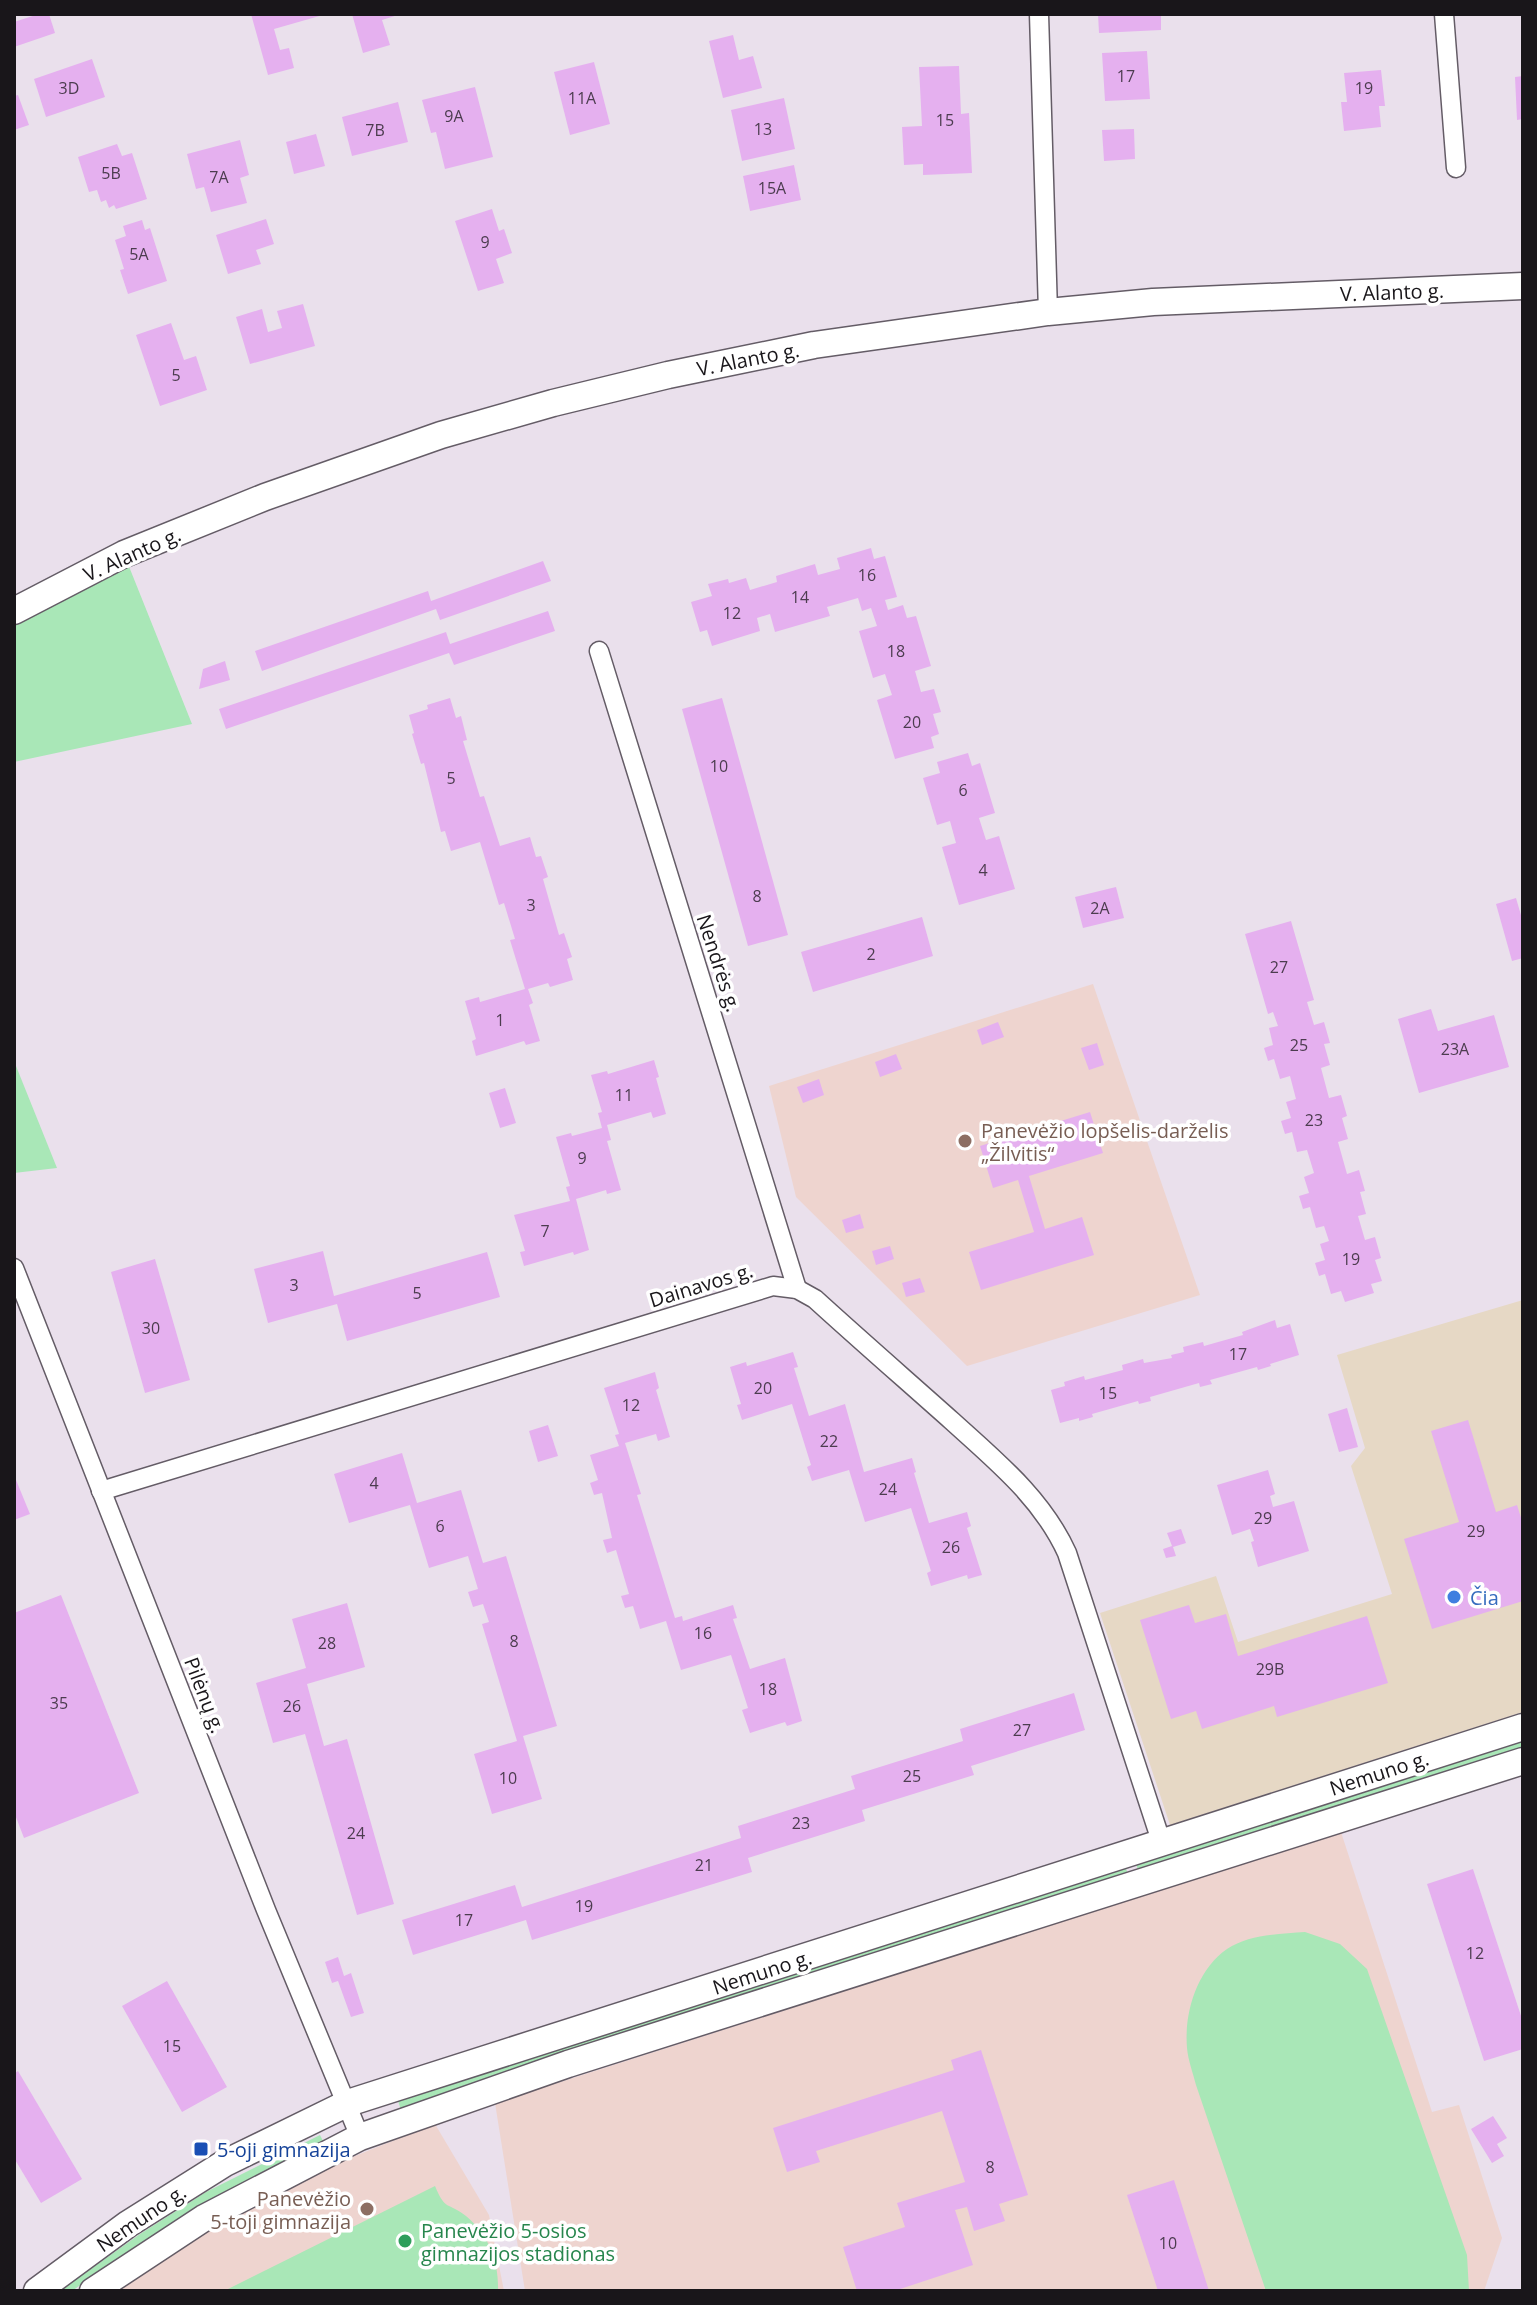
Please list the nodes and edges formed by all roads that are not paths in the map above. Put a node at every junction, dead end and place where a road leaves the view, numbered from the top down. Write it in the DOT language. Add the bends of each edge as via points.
graph roads {
  1 [pos="1039,14"];
  2 [pos="1444,14"];
  3 [pos="1456,168"];
  4 [pos="1523,286"];
  5 [pos="1048,312"];
  6 [pos="14,611"];
  7 [pos="599,651"];
  8 [pos="14,1268"];
  9 [pos="797,1289"];
  10 [pos="101,1491"];
  11 [pos="1523,1727"];
  12 [pos="1523,1761"];
  13 [pos="1161,1841"];
  14 [pos="348,2103"];
  15 [pos="360,2137"];
  16 [pos="37,2291"];
  17 [pos="93,2291"];
  1 -- 5 [label="street"];
  2 -- 3 [label="street"];
  4 -- 5 [label="main road, V. Alanto g." via="1153,302"];
  5 -- 6 [label="main road, V. Alanto g." via="814,345 668,375 441,435 124,554"];
  7 -- 9 [label="street, Nendrės g."];
  8 -- 10 [label="street, Pilėnų g."];
  9 -- 10 [label="street, Dainavos g." via="773,1286"];
  9 -- 13 [label="street" via="815,1299 999,1464 1056,1528"];
  10 -- 14 [label="street, Pilėnų g."];
  11 -- 13 [label="main road, Nemuno g."];
  12 -- 15 [label="main road, Nemuno g." via="568,2064"];
  13 -- 14 [label="main road, Nemuno g."];
  14 -- 15 [label="street, Pilėnų g."];
  14 -- 16 [label="main road, Nemuno g." via="225,2163 128,2224"];
  15 -- 17 [label="main road, Nemuno g." via="204,2218"];
}
